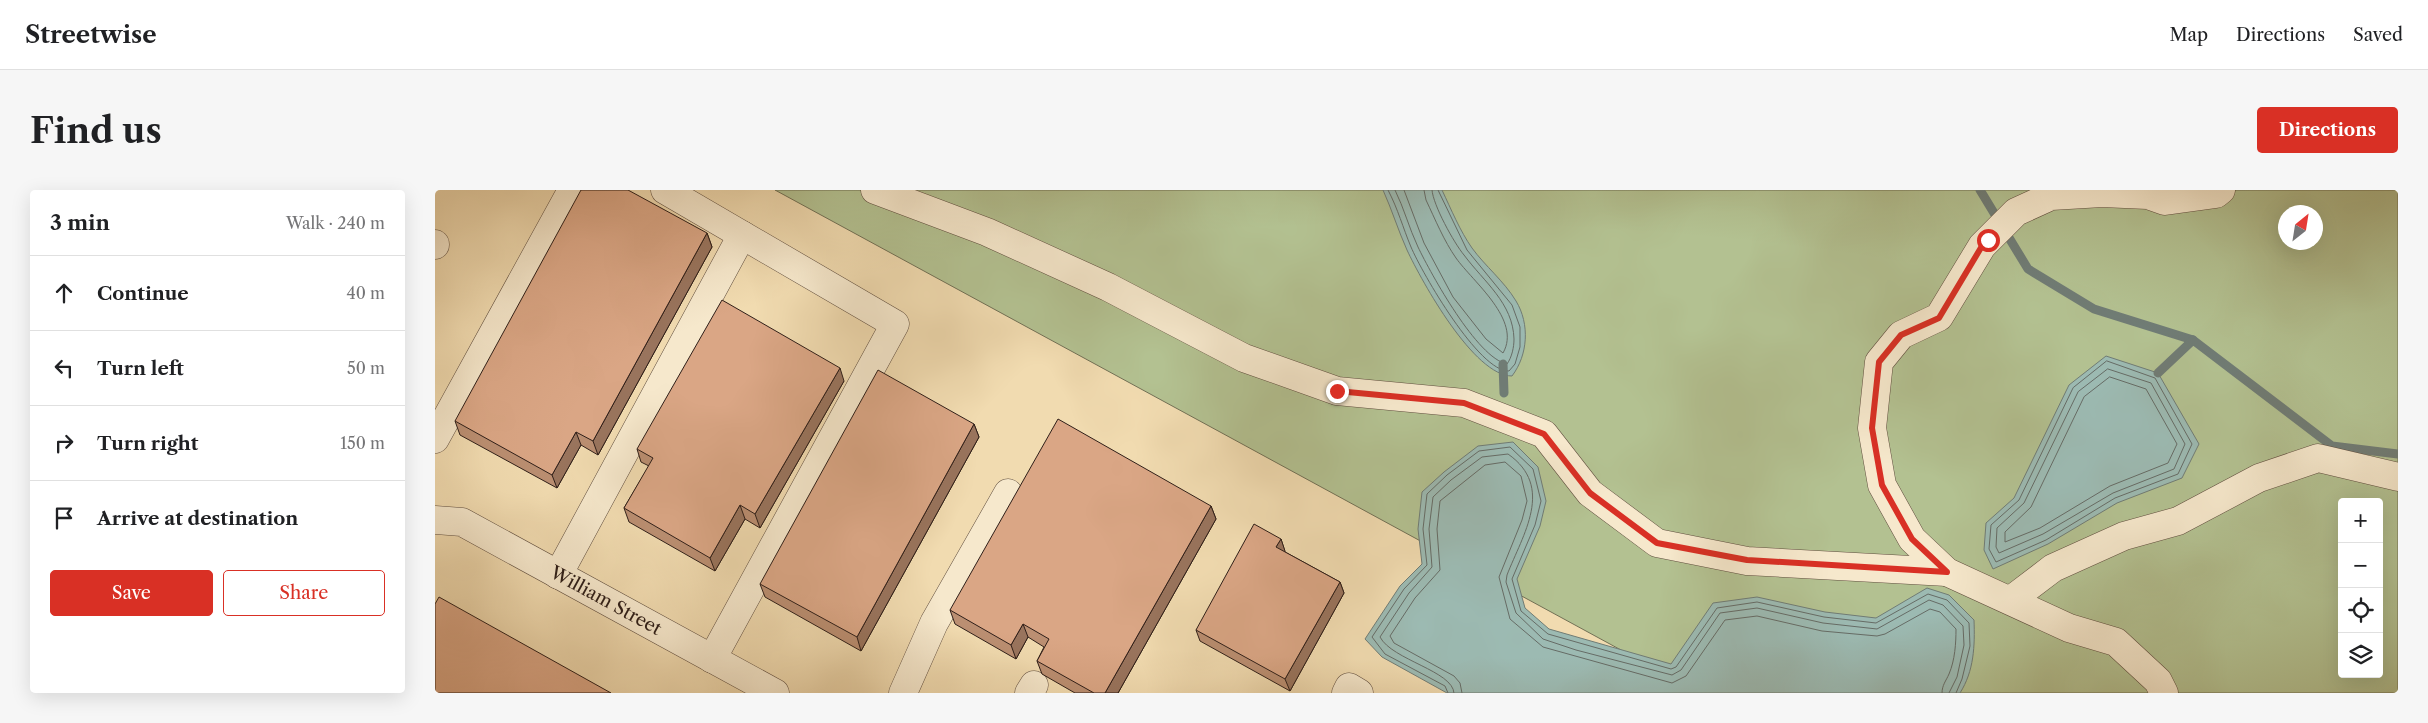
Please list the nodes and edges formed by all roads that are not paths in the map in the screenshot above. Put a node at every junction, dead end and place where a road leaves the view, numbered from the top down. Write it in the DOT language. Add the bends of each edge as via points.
graph roads {
  1 [pos="571,190"];
  2 [pos="665,190"];
  3 [pos="875,190"];
  4 [pos="2221,190"];
  5 [pos="742,235"];
  6 [pos="435,438"];
  7 [pos="2398,477"];
  8 [pos="1008,493"];
  9 [pos="435,520"];
  10 [pos="1947,572"];
  11 [pos="558,575"];
  12 [pos="2011,600"];
  13 [pos="712,659"];
  14 [pos="771,692"];
  15 [pos="903,693"];
  16 [pos="1346,693"];
  17 [pos="1359,693"];
  18 [pos="2164,693"];
  1 -- 6 [label="street"];
  2 -- 5 [label="street"];
  3 -- 10 [label="street" via="987,232 1099,283 1244,358 1337,391 1464,403 1544,434 1590,493 1657,543 1747,560"];
  4 -- 10 [label="street" via="2216,194 2165,201 2148,195 2051,196 2016,212 1982,246 1939,318 1901,335 1879,362 1872,428 1882,485 1912,539"];
  5 -- 11 [label="street"];
  5 -- 13 [label="street" via="895,324"];
  7 -- 12 [label="street" via="2318,458 2259,478 2179,521 2124,536 2053,568"];
  8 -- 15 [label="street" via="934,623"];
  9 -- 11 [label="street, William Street" via="462,522"];
  10 -- 12 [label="street"];
  11 -- 13 [label="street, William Street"];
  12 -- 18 [label="street" via="2069,628 2116,642 2158,681"];
  13 -- 14 [label="street, William Street"];
  16 -- 17 [label="street" via="1349,687"];
}
